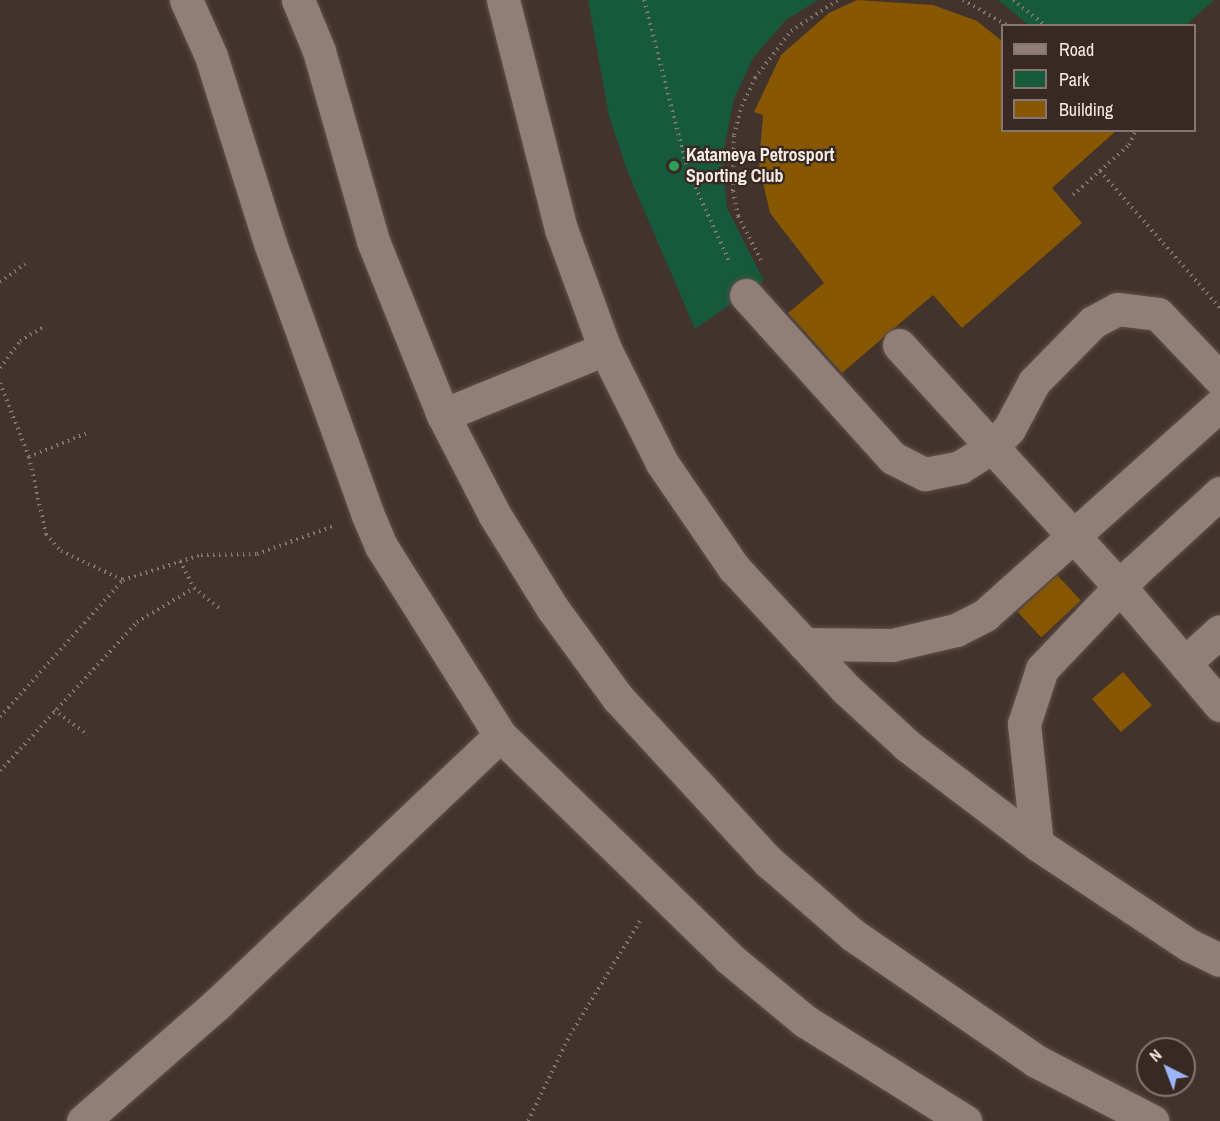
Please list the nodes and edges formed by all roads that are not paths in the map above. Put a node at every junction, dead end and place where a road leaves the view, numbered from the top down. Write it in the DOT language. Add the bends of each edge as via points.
graph roads {
  1 [pos="186,0"];
  2 [pos="298,0"];
  3 [pos="503,0"];
  4 [pos="754,304"];
  5 [pos="899,345"];
  6 [pos="605,349"];
  7 [pos="1220,379"];
  8 [pos="1220,405"];
  9 [pos="443,415"];
  10 [pos="992,447"];
  11 [pos="1220,493"];
  12 [pos="1074,536"];
  13 [pos="1120,587"];
  14 [pos="1220,631"];
  15 [pos="804,644"];
  16 [pos="1185,663"];
  17 [pos="1220,705"];
  18 [pos="500,735"];
  19 [pos="1037,844"];
  20 [pos="1220,960"];
  21 [pos="83,1121"];
  22 [pos="965,1121"];
  23 [pos="1152,1121"];
  1 -- 18 [label="street" via="211,56 270,243 381,546"];
  2 -- 9 [label="street" via="319,51 373,241"];
  3 -- 6 [label="street" via="561,229"];
  4 -- 10 [label="street" via="908,469 944,474"];
  5 -- 10 [label="street"];
  6 -- 9 [label="street"];
  6 -- 15 [label="street" via="662,463 734,568"];
  7 -- 10 [label="street" via="1158,314 1117,309 1094,321 1034,382 1009,429"];
  8 -- 12 [label="street"];
  9 -- 23 [label="street" via="495,514 560,618 647,732 769,862 853,935 942,1001 1036,1061"];
  10 -- 12 [label="street"];
  11 -- 13 [label="street"];
  12 -- 13 [label="street"];
  12 -- 15 [label="street" via="1012,596 956,630 892,645"];
  13 -- 16 [label="street"];
  13 -- 19 [label="street" via="1060,646 1030,695 1025,753"];
  14 -- 16 [label="street"];
  15 -- 19 [label="street" via="908,746"];
  16 -- 17 [label="street"];
  18 -- 21 [label="street" via="217,1004"];
  18 -- 22 [label="street" via="658,892 805,1021"];
  19 -- 20 [label="street" via="1189,945"];
}
